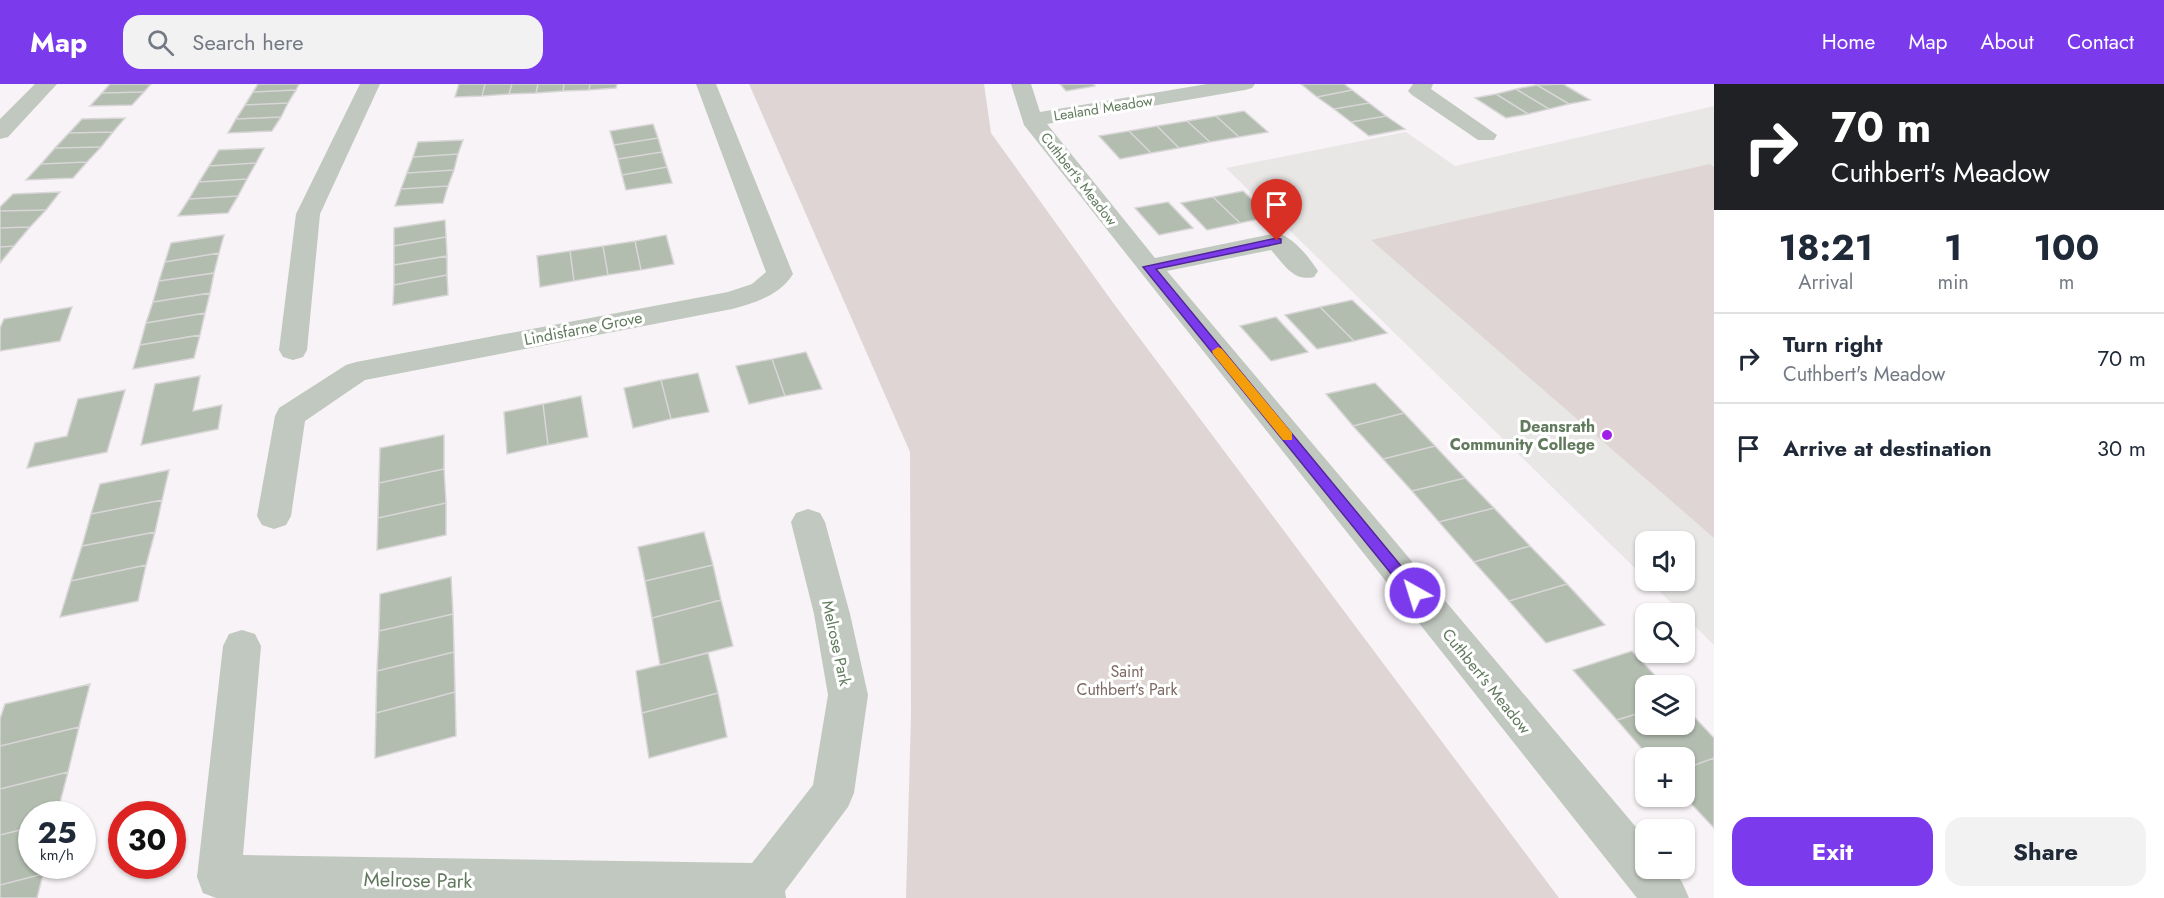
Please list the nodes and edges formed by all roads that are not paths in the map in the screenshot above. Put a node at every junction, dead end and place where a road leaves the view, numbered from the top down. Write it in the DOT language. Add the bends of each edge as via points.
graph roads {
  1 [pos="46,84"];
  2 [pos="370,84"];
  3 [pos="706,84"];
  4 [pos="1021,84"];
  5 [pos="1245,84"];
  6 [pos="1423,84"];
  7 [pos="1032,120"];
  8 [pos="0,132"];
  9 [pos="1486,135"];
  10 [pos="1149,267"];
  11 [pos="1305,271"];
  12 [pos="293,351"];
  13 [pos="274,516"];
  14 [pos="808,522"];
  15 [pos="242,646"];
  16 [pos="212,887"];
  17 [pos="762,892"];
  18 [pos="1666,898"];
  1 -- 8 [label="street"];
  2 -- 12 [label="street" via="308,214"];
  3 -- 13 [label="street, Lindisfarne Grove" via="780,274 762,290 732,300 356,372 290,416"];
  4 -- 7 [label="street, Cuthbert's Meadow"];
  5 -- 7 [label="street, Lealand Meadow"];
  6 -- 9 [label="street" via="1419,92"];
  7 -- 10 [label="street, Cuthbert's Meadow"];
  10 -- 11 [label="street" via="1277,241"];
  10 -- 18 [label="street, Cuthbert's Meadow"];
  14 -- 17 [label="street, Melrose Park" via="848,695 833,793"];
  15 -- 16 [label="street, Melrose Park"];
  16 -- 17 [label="street, Melrose Park"];
}
